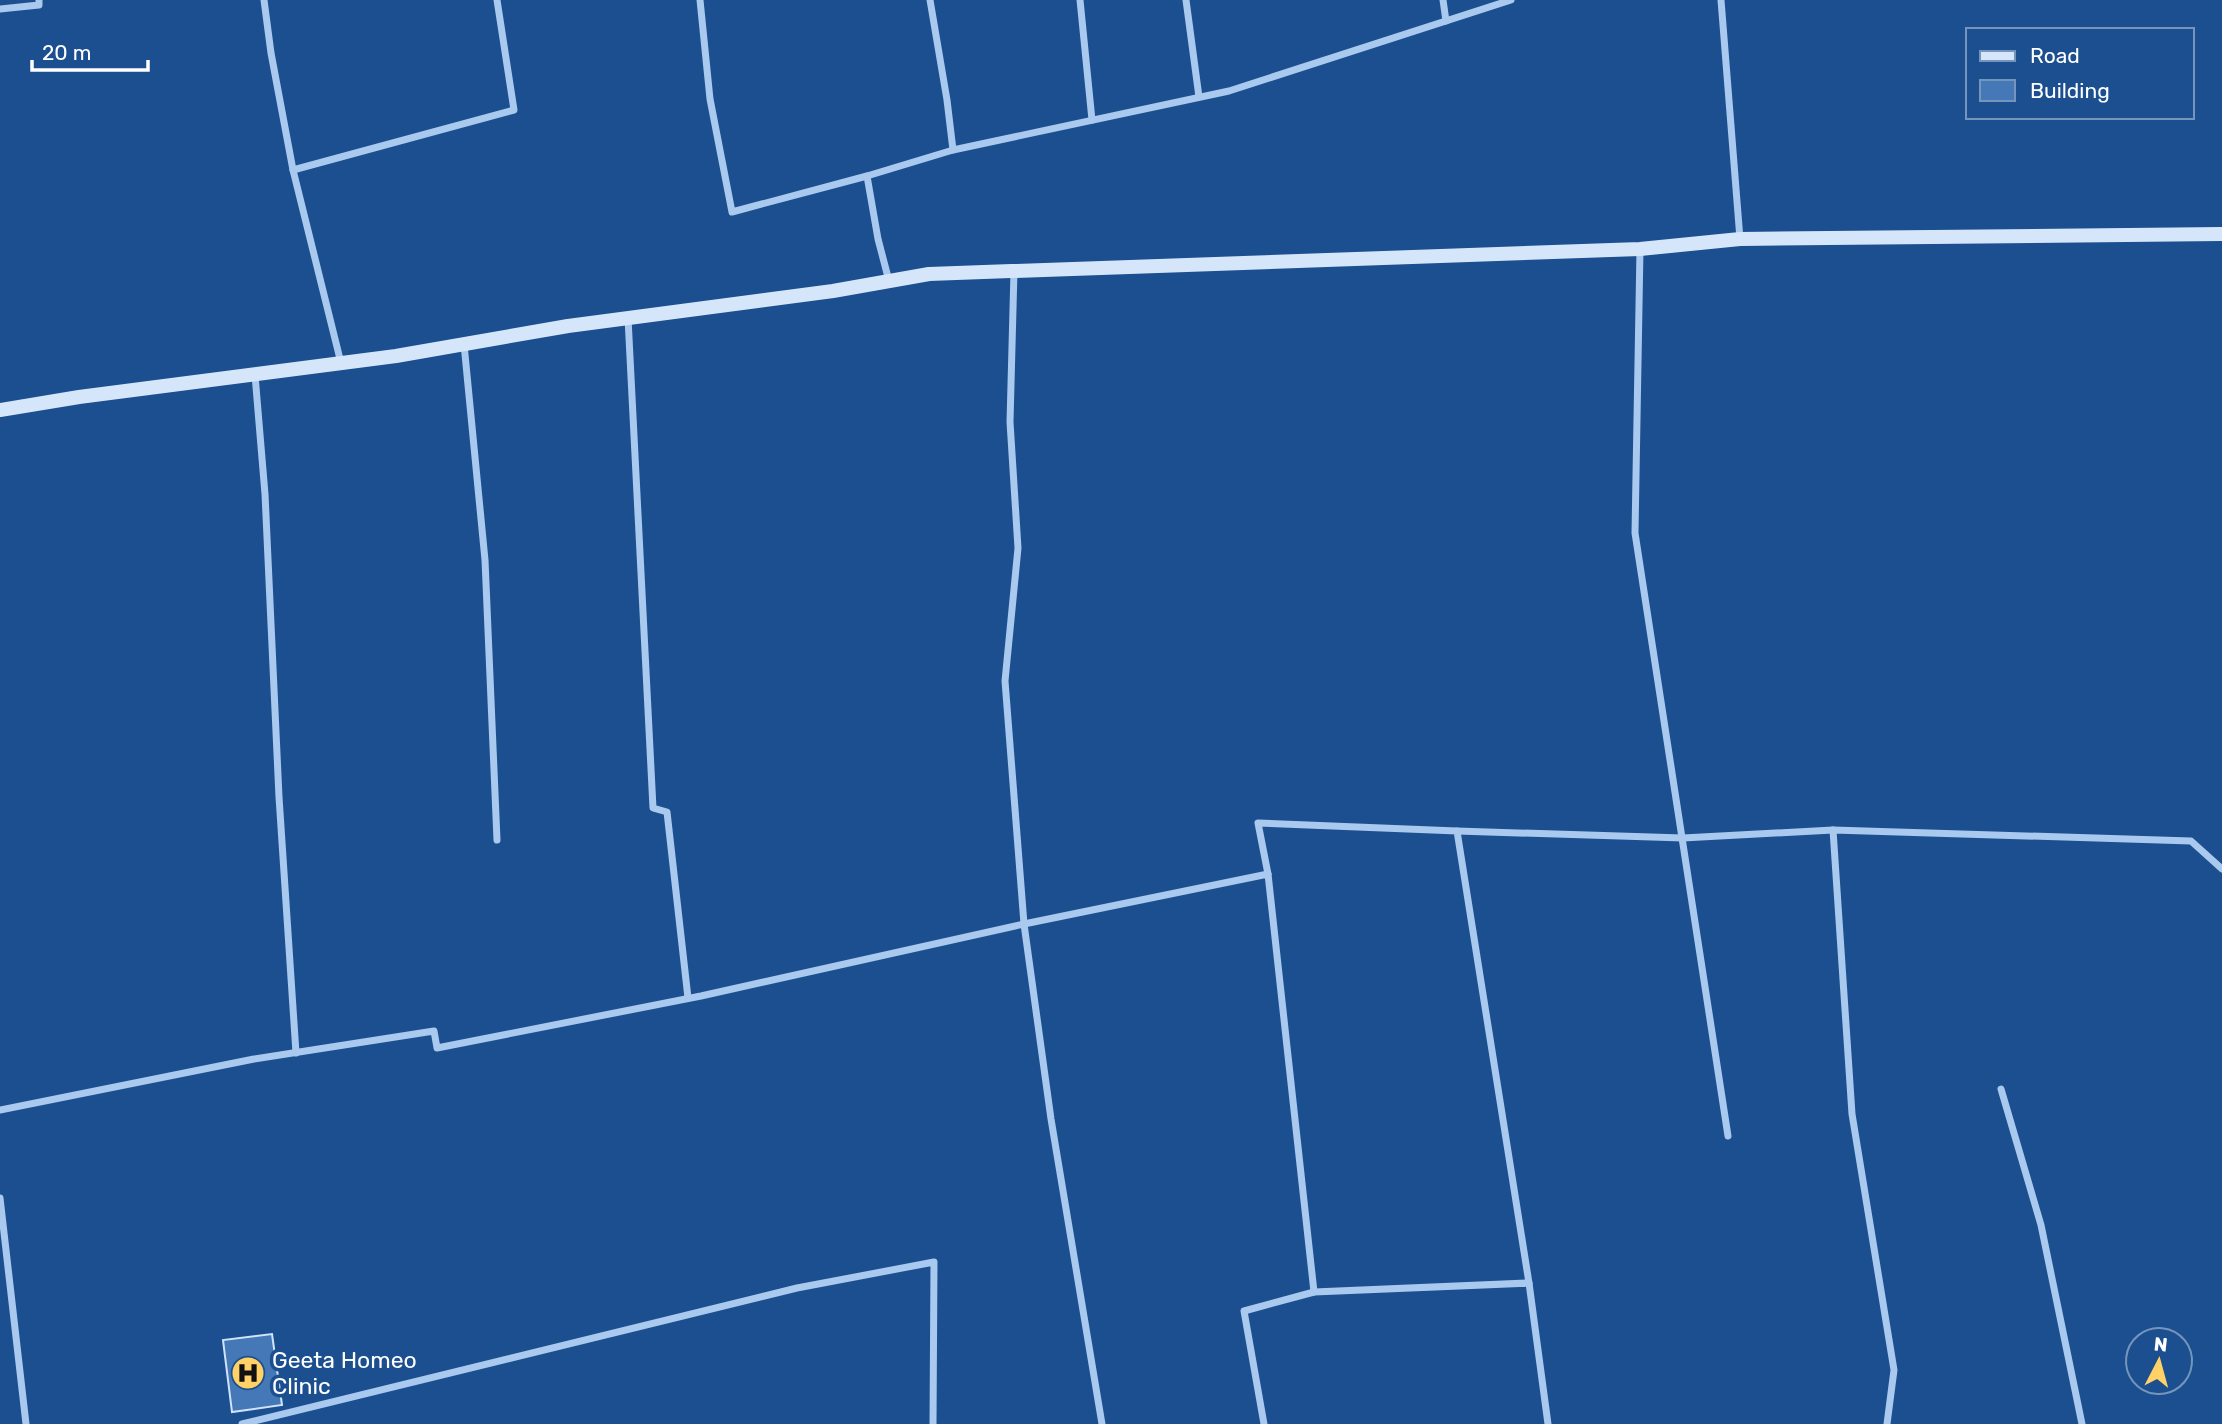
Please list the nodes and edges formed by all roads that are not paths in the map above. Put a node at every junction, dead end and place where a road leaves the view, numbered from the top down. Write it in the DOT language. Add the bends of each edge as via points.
graph roads {
  1 [pos="39,0"];
  2 [pos="264,0"];
  3 [pos="497,0"];
  4 [pos="700,0"];
  5 [pos="930,0"];
  6 [pos="1080,0"];
  7 [pos="1186,0"];
  8 [pos="1443,0"];
  9 [pos="1511,0"];
  10 [pos="1721,0"];
  11 [pos="0,9"];
  12 [pos="1446,21"];
  13 [pos="1199,97"];
  14 [pos="1092,120"];
  15 [pos="953,150"];
  16 [pos="293,170"];
  17 [pos="867,176"];
  18 [pos="2222,234"];
  19 [pos="1740,239"];
  20 [pos="1640,249"];
  21 [pos="1014,271"];
  22 [pos="889,281"];
  23 [pos="628,318"];
  24 [pos="464,344"];
  25 [pos="341,364"];
  26 [pos="255,375"];
  27 [pos="0,410"];
  28 [pos="1833,830"];
  29 [pos="1457,831"];
  30 [pos="1683,838"];
  31 [pos="497,839"];
  32 [pos="2222,869"];
  33 [pos="1268,874"];
  34 [pos="1024,925"];
  35 [pos="688,998"];
  36 [pos="296,1053"];
  37 [pos="2001,1089"];
  38 [pos="0,1110"];
  39 [pos="1728,1136"];
  40 [pos="0,1198"];
  41 [pos="1529,1283"];
  42 [pos="1314,1292"];
  43 [pos="26,1424"];
  44 [pos="242,1424"];
  45 [pos="933,1424"];
  46 [pos="1102,1424"];
  47 [pos="1264,1424"];
  48 [pos="1548,1424"];
  49 [pos="1887,1424"];
  50 [pos="2082,1424"];
  1 -- 11 [label="street" via="39,5"];
  2 -- 16 [label="street"];
  3 -- 16 [label="street" via="514,110"];
  4 -- 17 [label="street" via="710,99 732,212"];
  5 -- 15 [label="street"];
  6 -- 14 [label="street"];
  7 -- 13 [label="street"];
  8 -- 12 [label="street"];
  9 -- 12 [label="street"];
  10 -- 19 [label="street"];
  12 -- 13 [label="street"];
  13 -- 14 [label="street"];
  14 -- 15 [label="street"];
  15 -- 17 [label="street"];
  16 -- 25 [label="street"];
  17 -- 22 [label="street"];
  18 -- 19 [label="street"];
  19 -- 20 [label="street"];
  20 -- 21 [label="street"];
  20 -- 30 [label="street" via="1635,533"];
  21 -- 22 [label="street" via="929,274"];
  21 -- 34 [label="street" via="1010,422 1018,548 1005,681"];
  22 -- 23 [label="street"];
  23 -- 24 [label="street"];
  23 -- 35 [label="street" via="653,808 667,813"];
  24 -- 25 [label="street"];
  24 -- 31 [label="street" via="485,560"];
  25 -- 26 [label="street"];
  26 -- 27 [label="street"];
  26 -- 36 [label="street"];
  28 -- 30 [label="street"];
  28 -- 32 [label="street" via="2192,841"];
  28 -- 49 [label="street" via="1852,1114 1894,1370"];
  29 -- 30 [label="street"];
  29 -- 33 [label="street" via="1258,823"];
  29 -- 41 [label="street"];
  30 -- 39 [label="street"];
  33 -- 34 [label="street"];
  33 -- 42 [label="street"];
  34 -- 35 [label="street"];
  34 -- 46 [label="street"];
  35 -- 36 [label="street" via="437,1048 434,1031"];
  36 -- 38 [label="street"];
  37 -- 50 [label="street" via="2041,1225"];
  40 -- 43 [label="street"];
  41 -- 42 [label="street"];
  41 -- 48 [label="street"];
  42 -- 47 [label="street" via="1244,1311"];
  44 -- 45 [label="street" via="797,1288 934,1262"];
}
